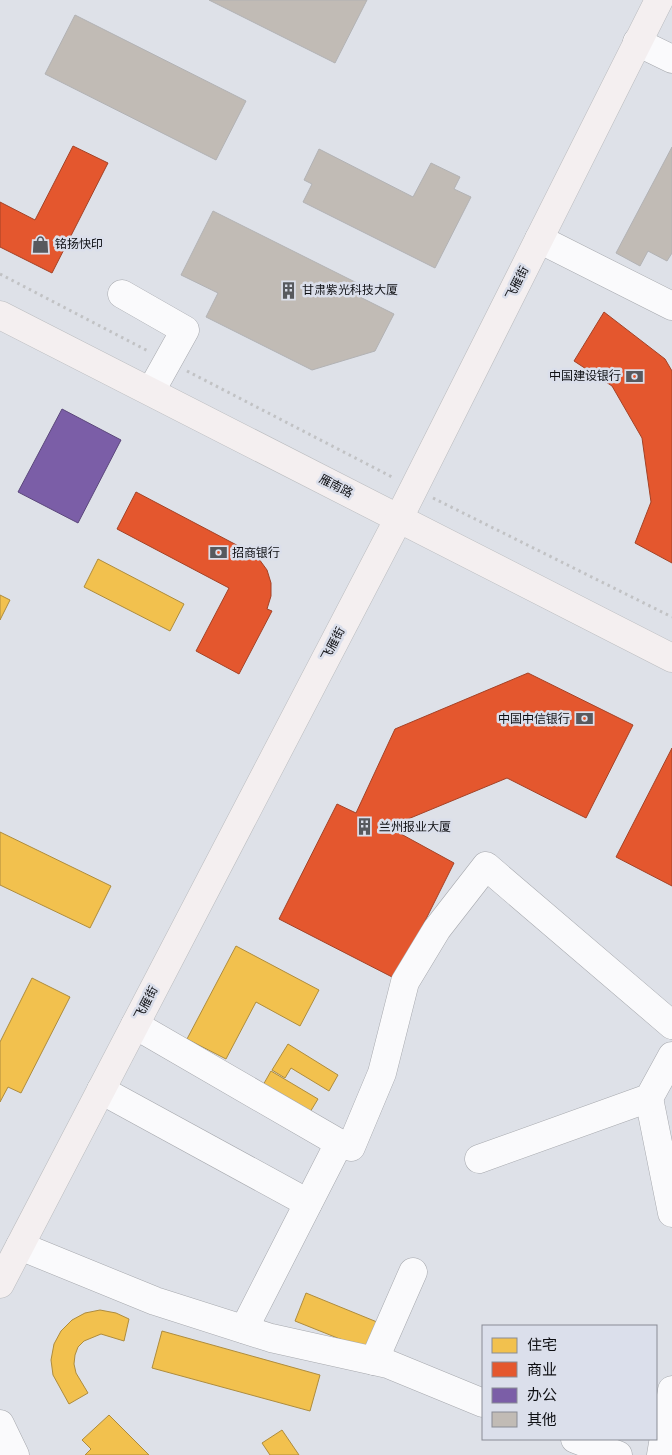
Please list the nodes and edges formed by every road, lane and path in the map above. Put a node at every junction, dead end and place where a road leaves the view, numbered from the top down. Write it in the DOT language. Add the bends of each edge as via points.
graph roads {
  1 [pos="659,0"];
  2 [pos="638,42"];
  3 [pos="672,59"];
  4 [pos="539,239"];
  5 [pos="0,274"];
  6 [pos="122,294"];
  7 [pos="669,299"];
  8 [pos="0,315"];
  9 [pos="167,361"];
  10 [pos="150,392"];
  11 [pos="414,489"];
  12 [pos="399,518"];
  13 [pos="672,617"];
  14 [pos="672,658"];
  15 [pos="135,1025"];
  16 [pos="672,1025"];
  17 [pos="672,1056"];
  18 [pos="101,1090"];
  19 [pos="649,1098"];
  20 [pos="339,1143"];
  21 [pos="479,1159"];
  22 [pos="308,1203"];
  23 [pos="672,1213"];
  24 [pos="20,1246"];
  25 [pos="413,1272"];
  26 [pos="0,1284"];
  27 [pos="244,1329"];
  28 [pos="374,1361"];
  29 [pos="672,1390"];
  30 [pos="482,1403"];
  31 [pos="0,1424"];
  32 [pos="578,1440"];
  33 [pos="15,1455"];
  34 [pos="618,1455"];
  35 [pos="661,1455"];
  1 -- 2 [label="main road, 飞雁街"];
  2 -- 3 [label="street"];
  2 -- 4 [label="main road, 飞雁街"];
  4 -- 7 [label="street"];
  4 -- 11 [label="main road, 飞雁街"];
  5 -- 9 [label="path"];
  6 -- 9 [label="street" via="185,330"];
  8 -- 10 [label="main road, 雁南路"];
  9 -- 10 [label="street"];
  9 -- 11 [label="path"];
  10 -- 12 [label="main road, 雁南路"];
  11 -- 12 [label="main road, 飞雁街"];
  11 -- 13 [label="path"];
  12 -- 14 [label="main road, 雁南路"];
  12 -- 15 [label="main road, 飞雁街"];
  15 -- 18 [label="main road, 飞雁街"];
  15 -- 20 [label="street"];
  16 -- 20 [label="street" via="486,866 437,929 405,982 378,1081 351,1147"];
  17 -- 19 [label="street"];
  18 -- 22 [label="street"];
  18 -- 24 [label="main road, 飞雁街"];
  19 -- 21 [label="street"];
  19 -- 23 [label="street"];
  20 -- 22 [label="street"];
  22 -- 27 [label="street"];
  24 -- 26 [label="main road, 飞雁街"];
  24 -- 27 [label="street" via="155,1301"];
  25 -- 28 [label="street"];
  27 -- 28 [label="street"];
  28 -- 30 [label="street"];
  29 -- 35 [label="street"];
  31 -- 33 [label="street"];
  32 -- 34 [label="street"];
}
